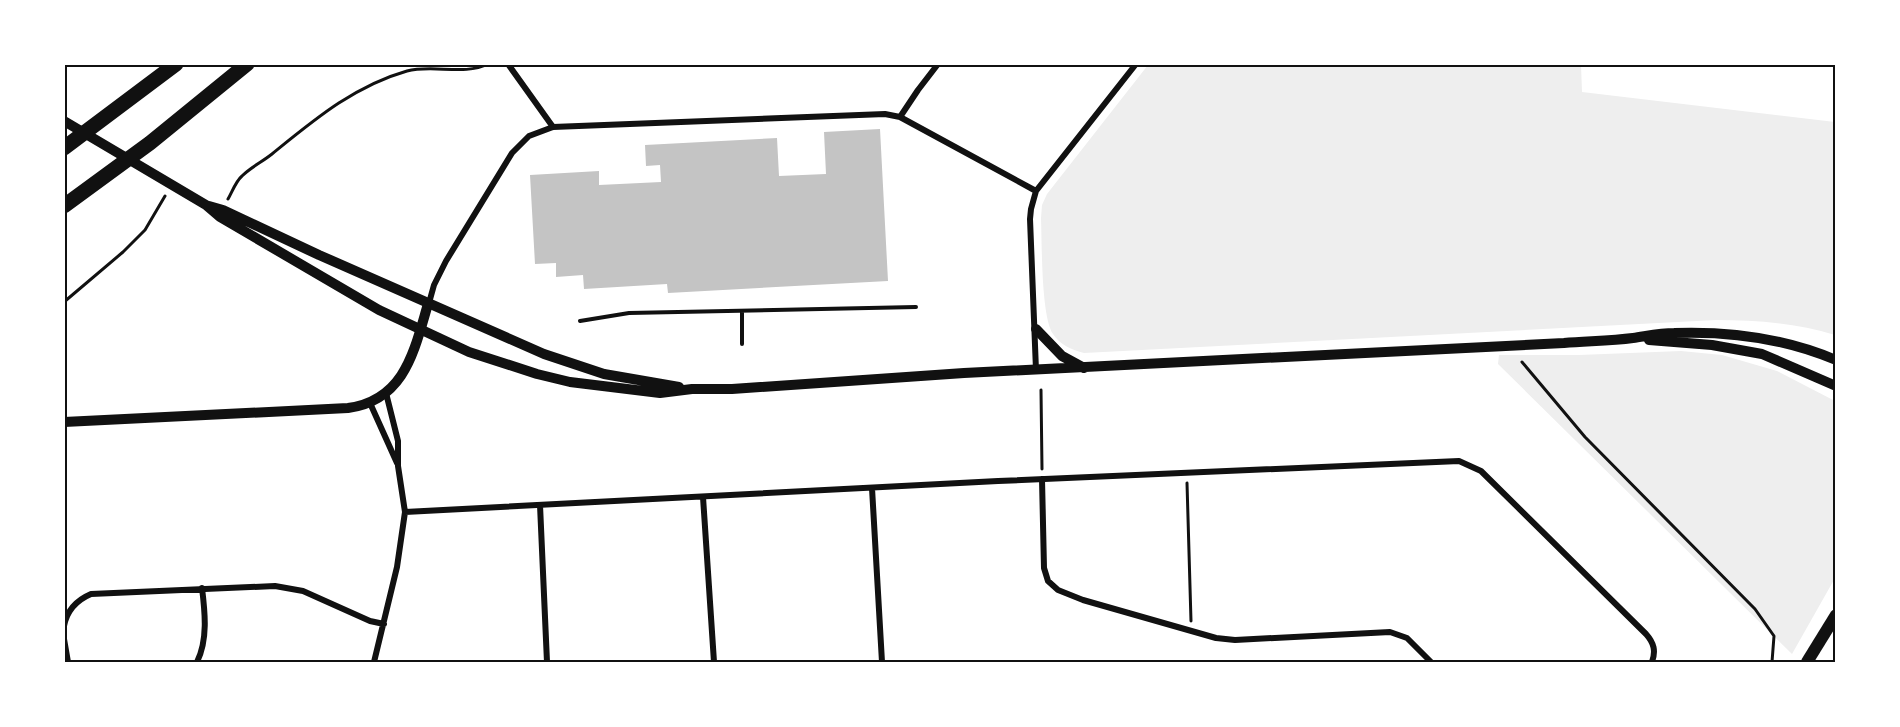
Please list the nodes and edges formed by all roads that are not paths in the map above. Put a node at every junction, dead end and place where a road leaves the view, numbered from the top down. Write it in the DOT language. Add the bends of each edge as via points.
graph roads {
  1 [pos="176,64"];
  2 [pos="247,64"];
  3 [pos="508,64"];
  4 [pos="938,64"];
  5 [pos="1136,64"];
  6 [pos="900,117"];
  7 [pos="64,121"];
  8 [pos="553,127"];
  9 [pos="64,148"];
  10 [pos="1036,191"];
  11 [pos="206,205"];
  12 [pos="64,206"];
  13 [pos="428,304"];
  14 [pos="916,307"];
  15 [pos="742,312"];
  16 [pos="580,321"];
  17 [pos="1036,329"];
  18 [pos="421,330"];
  19 [pos="1631,338"];
  20 [pos="742,344"];
  21 [pos="1836,360"];
  22 [pos="1085,368"];
  23 [pos="1036,371"];
  24 [pos="1836,386"];
  25 [pos="692,389"];
  26 [pos="386,393"];
  27 [pos="369,403"];
  28 [pos="64,422"];
  29 [pos="398,466"];
  30 [pos="1042,479"];
  31 [pos="872,488"];
  32 [pos="704,497"];
  33 [pos="540,505"];
  34 [pos="405,512"];
  35 [pos="202,588"];
  36 [pos="1836,615"];
  37 [pos="384,624"];
  38 [pos="64,626"];
  39 [pos="64,639"];
  40 [pos="68,663"];
  41 [pos="197,663"];
  42 [pos="374,663"];
  43 [pos="548,663"];
  44 [pos="714,663"];
  45 [pos="882,663"];
  46 [pos="1431,663"];
  47 [pos="1652,663"];
  48 [pos="1807,663"];
  1 -- 9 [label="highway"];
  2 -- 12 [label="highway"];
  3 -- 8 [label="street"];
  4 -- 6 [label="street"];
  5 -- 10 [label="street"];
  6 -- 8 [label="street" via="876,114"];
  6 -- 10 [label="street"];
  7 -- 11 [label="main road"];
  8 -- 13 [label="street" via="530,136 512,153 446,261"];
  10 -- 17 [label="street" via="1030,219"];
  11 -- 13 [label="main road"];
  11 -- 18 [label="main road" via="219,217 379,310"];
  13 -- 18 [label="main road"];
  13 -- 25 [label="main road" via="579,367"];
  14 -- 15 [label="lane"];
  15 -- 16 [label="lane" via="629,313"];
  15 -- 20 [label="lane"];
  17 -- 22 [label="main road" via="1062,356"];
  17 -- 23 [label="street"];
  18 -- 25 [label="main road" via="475,354 570,382 660,393"];
  18 -- 26 [label="main road" via="410,363"];
  19 -- 21 [label="main road" via="1711,332 1788,343"];
  19 -- 22 [label="main road"];
  19 -- 24 [label="main road" via="1762,354"];
  22 -- 23 [label="main road"];
  23 -- 25 [label="main road"];
  26 -- 27 [label="main road"];
  26 -- 29 [label="street" via="398,441"];
  27 -- 28 [label="main road"];
  27 -- 29 [label="street"];
  29 -- 34 [label="street"];
  30 -- 31 [label="street"];
  30 -- 46 [label="street" via="1044,568 1048,580 1058,590 1216,639 1390,632 1407,638"];
  30 -- 47 [label="street" via="1459,461 1470,464 1646,634 1654,643"];
  31 -- 32 [label="street"];
  31 -- 45 [label="street"];
  32 -- 33 [label="street"];
  32 -- 44 [label="street"];
  33 -- 34 [label="street"];
  33 -- 43 [label="street"];
  34 -- 37 [label="street"];
  35 -- 37 [label="street" via="292,588"];
  35 -- 38 [label="street" via="91,594 71,608"];
  35 -- 41 [label="street" via="205,632"];
  36 -- 48 [label="main road"];
  37 -- 42 [label="street"];
  39 -- 40 [label="street"];
}
